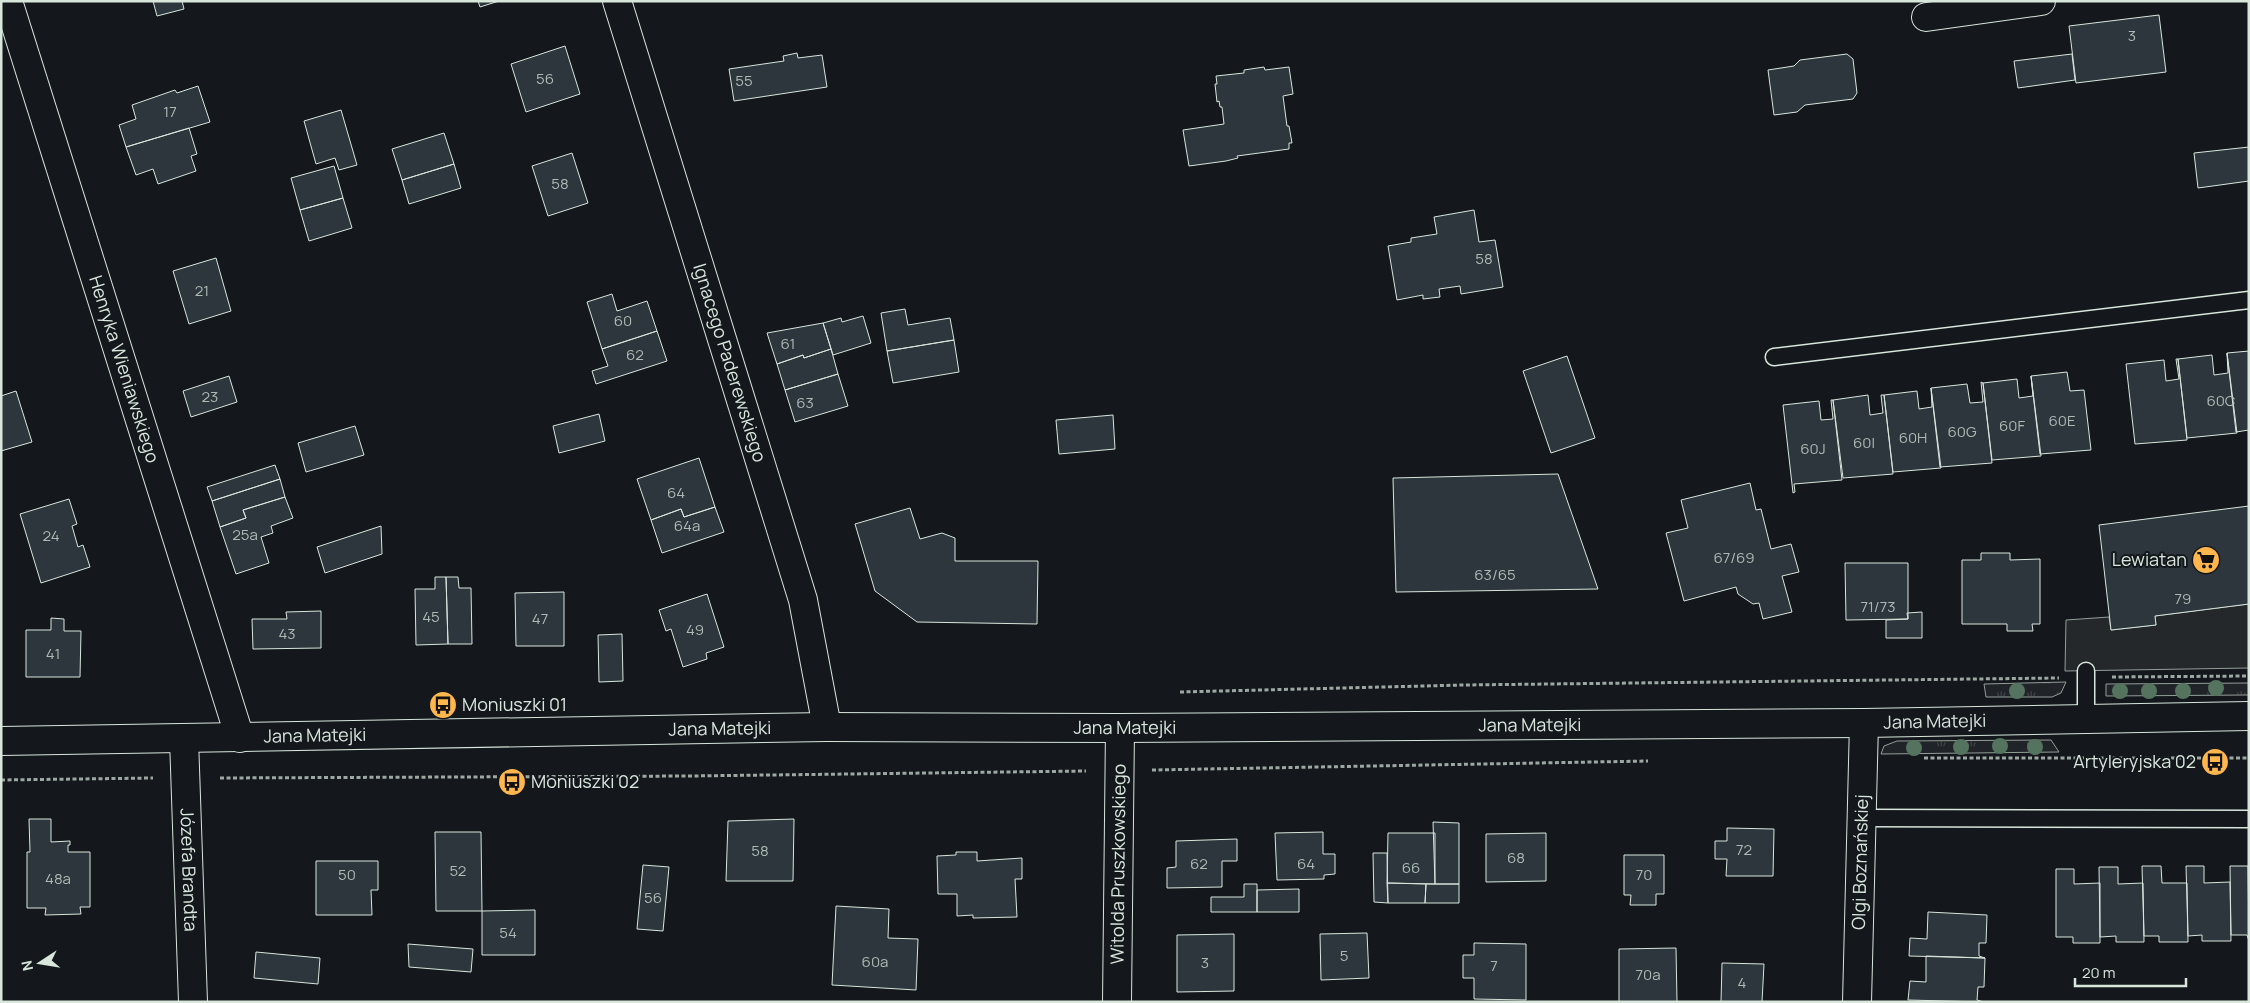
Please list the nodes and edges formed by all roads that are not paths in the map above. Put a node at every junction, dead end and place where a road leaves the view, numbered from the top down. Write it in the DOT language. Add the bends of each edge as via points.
graph roads {
  1 [pos="8,1"];
  2 [pos="617,1"];
  3 [pos="2041,1"];
  4 [pos="1926,16"];
  5 [pos="2249,300"];
  6 [pos="1774,357"];
  7 [pos="2086,674"];
  8 [pos="2249,716"];
  9 [pos="2086,719"];
  10 [pos="1864,723"];
  11 [pos="827,728"];
  12 [pos="1120,728"];
  13 [pos="240,738"];
  14 [pos="184,739"];
  15 [pos="1,741"];
  16 [pos="1862,818"];
  17 [pos="2249,819"];
  18 [pos="192,1002"];
  19 [pos="1117,1002"];
  20 [pos="1857,1002"];
  1 -- 13 [label="street, Henryka Wieniawskiego"];
  2 -- 11 [label="street, Ignacego Paderewskiego" via="803,600"];
  3 -- 4 [label="street"];
  5 -- 6 [label="lane"];
  7 -- 9 [label="lane"];
  8 -- 9 [label="street, Jana Matejki"];
  9 -- 10 [label="street, Jana Matejki"];
  10 -- 12 [label="street, Jana Matejki"];
  10 -- 16 [label="street, Olgi Boznańskiej"];
  11 -- 12 [label="street, Jana Matejki"];
  11 -- 13 [label="street, Jana Matejki"];
  12 -- 19 [label="street, Witolda Pruszkowskiego"];
  13 -- 14 [label="street, Jana Matejki"];
  14 -- 15 [label="street, Jana Matejki"];
  14 -- 18 [label="street, Józefa Brandta"];
  16 -- 17 [label="lane"];
  16 -- 20 [label="street, Olgi Boznańskiej"];
}
